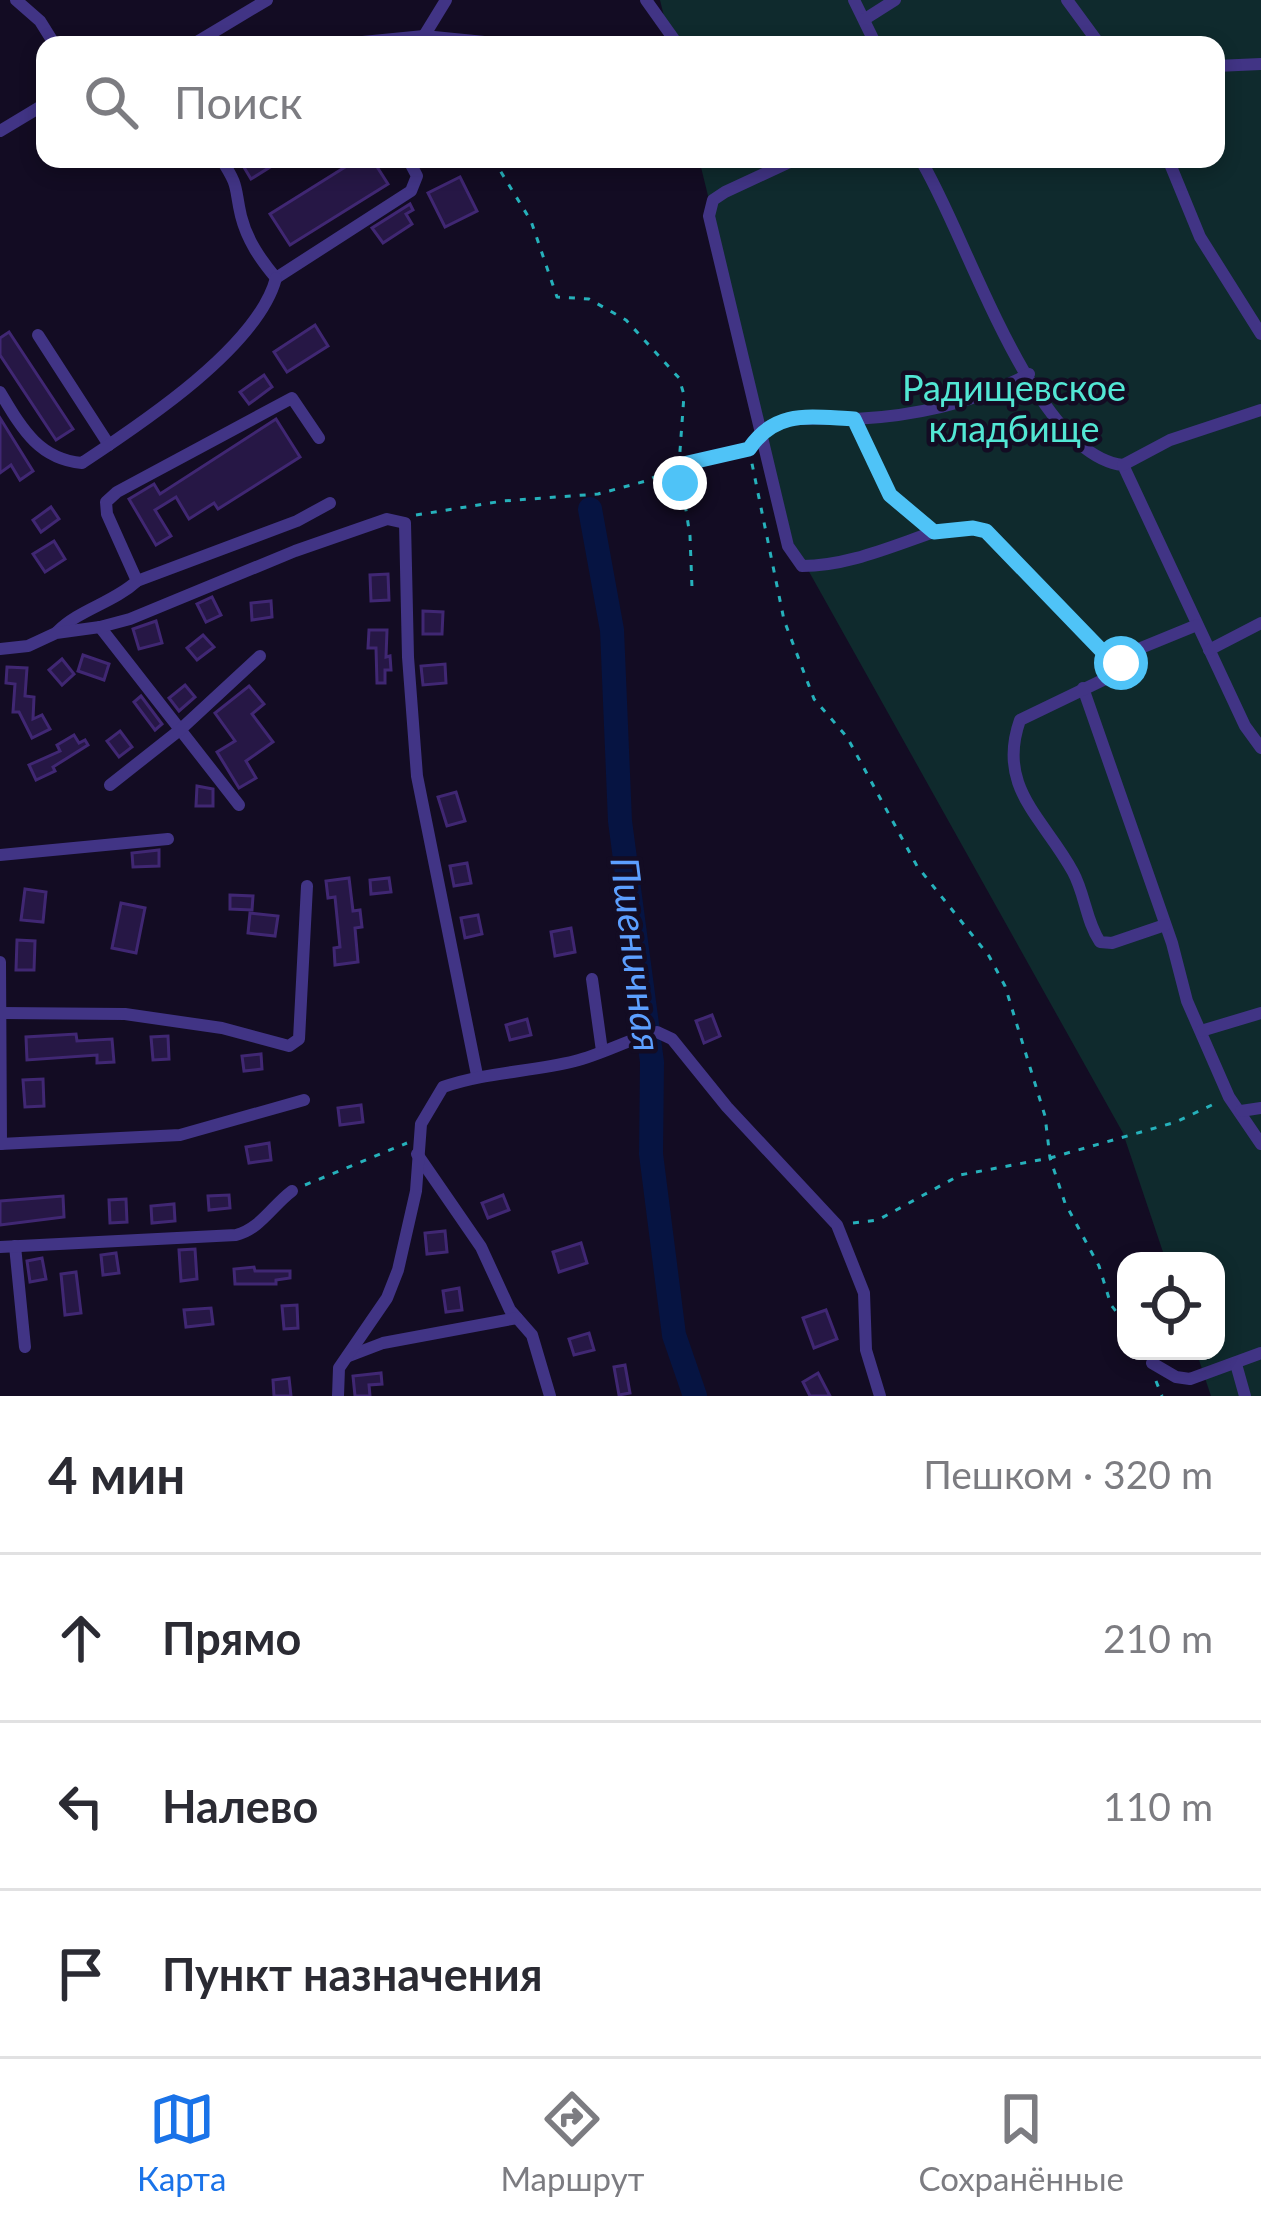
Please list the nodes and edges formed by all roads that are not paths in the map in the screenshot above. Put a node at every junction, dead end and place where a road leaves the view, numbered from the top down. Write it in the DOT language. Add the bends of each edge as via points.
graph roads {
  1 [pos="267,0"];
  2 [pos="446,0"];
  3 [pos="646,0"];
  4 [pos="854,0"];
  5 [pos="895,0"];
  6 [pos="1067,0"];
  7 [pos="25,2"];
  8 [pos="865,19"];
  9 [pos="49,36"];
  10 [pos="207,36"];
  11 [pos="424,36"];
  12 [pos="672,36"];
  13 [pos="872,36"];
  14 [pos="1093,36"];
  15 [pos="1261,64"];
  16 [pos="1225,66"];
  17 [pos="36,109"];
  18 [pos="0,131"];
  19 [pos="227,168"];
  20 [pos="413,168"];
  21 [pos="777,168"];
  22 [pos="924,168"];
  23 [pos="1172,168"];
  24 [pos="276,278"];
  25 [pos="1261,334"];
  26 [pos="38,335"];
  27 [pos="1029,374"];
  28 [pos="0,392"];
  29 [pos="1261,410"];
  30 [pos="854,419"];
  31 [pos="762,430"];
  32 [pos="319,438"];
  33 [pos="109,445"];
  34 [pos="1123,466"];
  35 [pos="330,503"];
  36 [pos="934,532"];
  37 [pos="137,581"];
  38 [pos="1261,623"];
  39 [pos="1197,625"];
  40 [pos="100,627"];
  41 [pos="56,633"];
  42 [pos="0,649"];
  43 [pos="1209,650"];
  44 [pos="1131,652"];
  45 [pos="260,656"];
  46 [pos="1084,688"];
  47 [pos="181,729"];
  48 [pos="1261,748"];
  49 [pos="110,784"];
  50 [pos="238,805"];
  51 [pos="168,839"];
  52 [pos="0,855"];
  53 [pos="307,886"];
  54 [pos="1165,925"];
  55 [pos="0,962"];
  56 [pos="592,980"];
  57 [pos="2,1013"];
  58 [pos="1261,1013"];
  59 [pos="1201,1031"];
  60 [pos="602,1051"];
  61 [pos="1,1063"];
  62 [pos="477,1075"];
  63 [pos="304,1100"];
  64 [pos="1261,1108"];
  65 [pos="1241,1112"];
  66 [pos="0,1144"];
  67 [pos="1261,1144"];
  68 [pos="417,1154"];
  69 [pos="292,1191"];
  70 [pos="7,1247"];
  71 [pos="518,1318"];
  72 [pos="26,1347"];
  73 [pos="1261,1353"];
  74 [pos="349,1356"];
  75 [pos="1152,1363"];
  76 [pos="1236,1364"];
  77 [pos="338,1396"];
  78 [pos="550,1396"];
  79 [pos="880,1396"];
  80 [pos="1245,1396"];
  1 -- 10 [label="street"];
  2 -- 11 [label="street"];
  3 -- 12 [label="street"];
  4 -- 8 [label="street"];
  5 -- 8 [label="street"];
  6 -- 14 [label="street"];
  7 -- 9 [label="street"];
  8 -- 13 [label="street"];
  15 -- 16 [label="street"];
  17 -- 18 [label="street"];
  19 -- 24 [label="street" via="256,254"];
  20 -- 24 [label="street" via="411,191"];
  21 -- 31 [label="street" via="713,200 709,216"];
  22 -- 27 [label="street"];
  23 -- 25 [label="street" via="1200,237"];
  24 -- 33 [label="street" via="261,316 161,410"];
  26 -- 33 [label="street"];
  27 -- 30 [label="street" via="990,394"];
  27 -- 34 [label="street" via="1082,451"];
  28 -- 33 [label="street" via="37,447 61,461 82,464"];
  29 -- 34 [label="street" via="1170,440"];
  30 -- 31 [label="street" via="809,417"];
  30 -- 36 [label="street" via="890,495"];
  31 -- 36 [label="street" via="788,547 802,566 850,560"];
  32 -- 37 [label="street" via="292,398 116,492 107,514"];
  34 -- 39 [label="street"];
  35 -- 37 [label="street"];
  36 -- 44 [label="street" via="986,531 1101,650"];
  37 -- 41 [label="street"];
  38 -- 43 [label="street"];
  39 -- 43 [label="street"];
  39 -- 44 [label="street"];
  40 -- 41 [label="street"];
  40 -- 47 [label="street"];
  40 -- 62 [label="street" via="348,532 387,519 405,523 417,776"];
  41 -- 42 [label="street"];
  43 -- 48 [label="street"];
  44 -- 46 [label="street"];
  45 -- 47 [label="street"];
  46 -- 54 [label="street"];
  46 -- 54 [label="street" via="1020,719 1012,752 1019,789 1072,871 1100,942"];
  47 -- 49 [label="street"];
  47 -- 50 [label="street"];
  51 -- 52 [label="street"];
  53 -- 57 [label="street" via="299,1039 289,1046 125,1014"];
  54 -- 59 [label="street"];
  55 -- 57 [label="street"];
  56 -- 60 [label="street"];
  57 -- 61 [label="street"];
  58 -- 59 [label="street"];
  59 -- 65 [label="street"];
  60 -- 62 [label="street"];
  60 -- 79 [label="street" via="657,1032 672,1039 837,1225 865,1293 866,1350"];
  61 -- 66 [label="street"];
  62 -- 68 [label="street" via="443,1087 421,1124"];
  63 -- 66 [label="street" via="180,1135"];
  64 -- 65 [label="street"];
  65 -- 67 [label="street"];
  68 -- 71 [label="street"];
  68 -- 74 [label="street" via="398,1270"];
  69 -- 70 [label="street" via="258,1227 236,1235"];
  70 -- 72 [label="street"];
  71 -- 74 [label="street"];
  71 -- 78 [label="street" via="536,1342"];
  73 -- 76 [label="street"];
  74 -- 77 [label="street" via="339,1368"];
  75 -- 76 [label="street" via="1190,1379"];
  76 -- 80 [label="street"];
}
